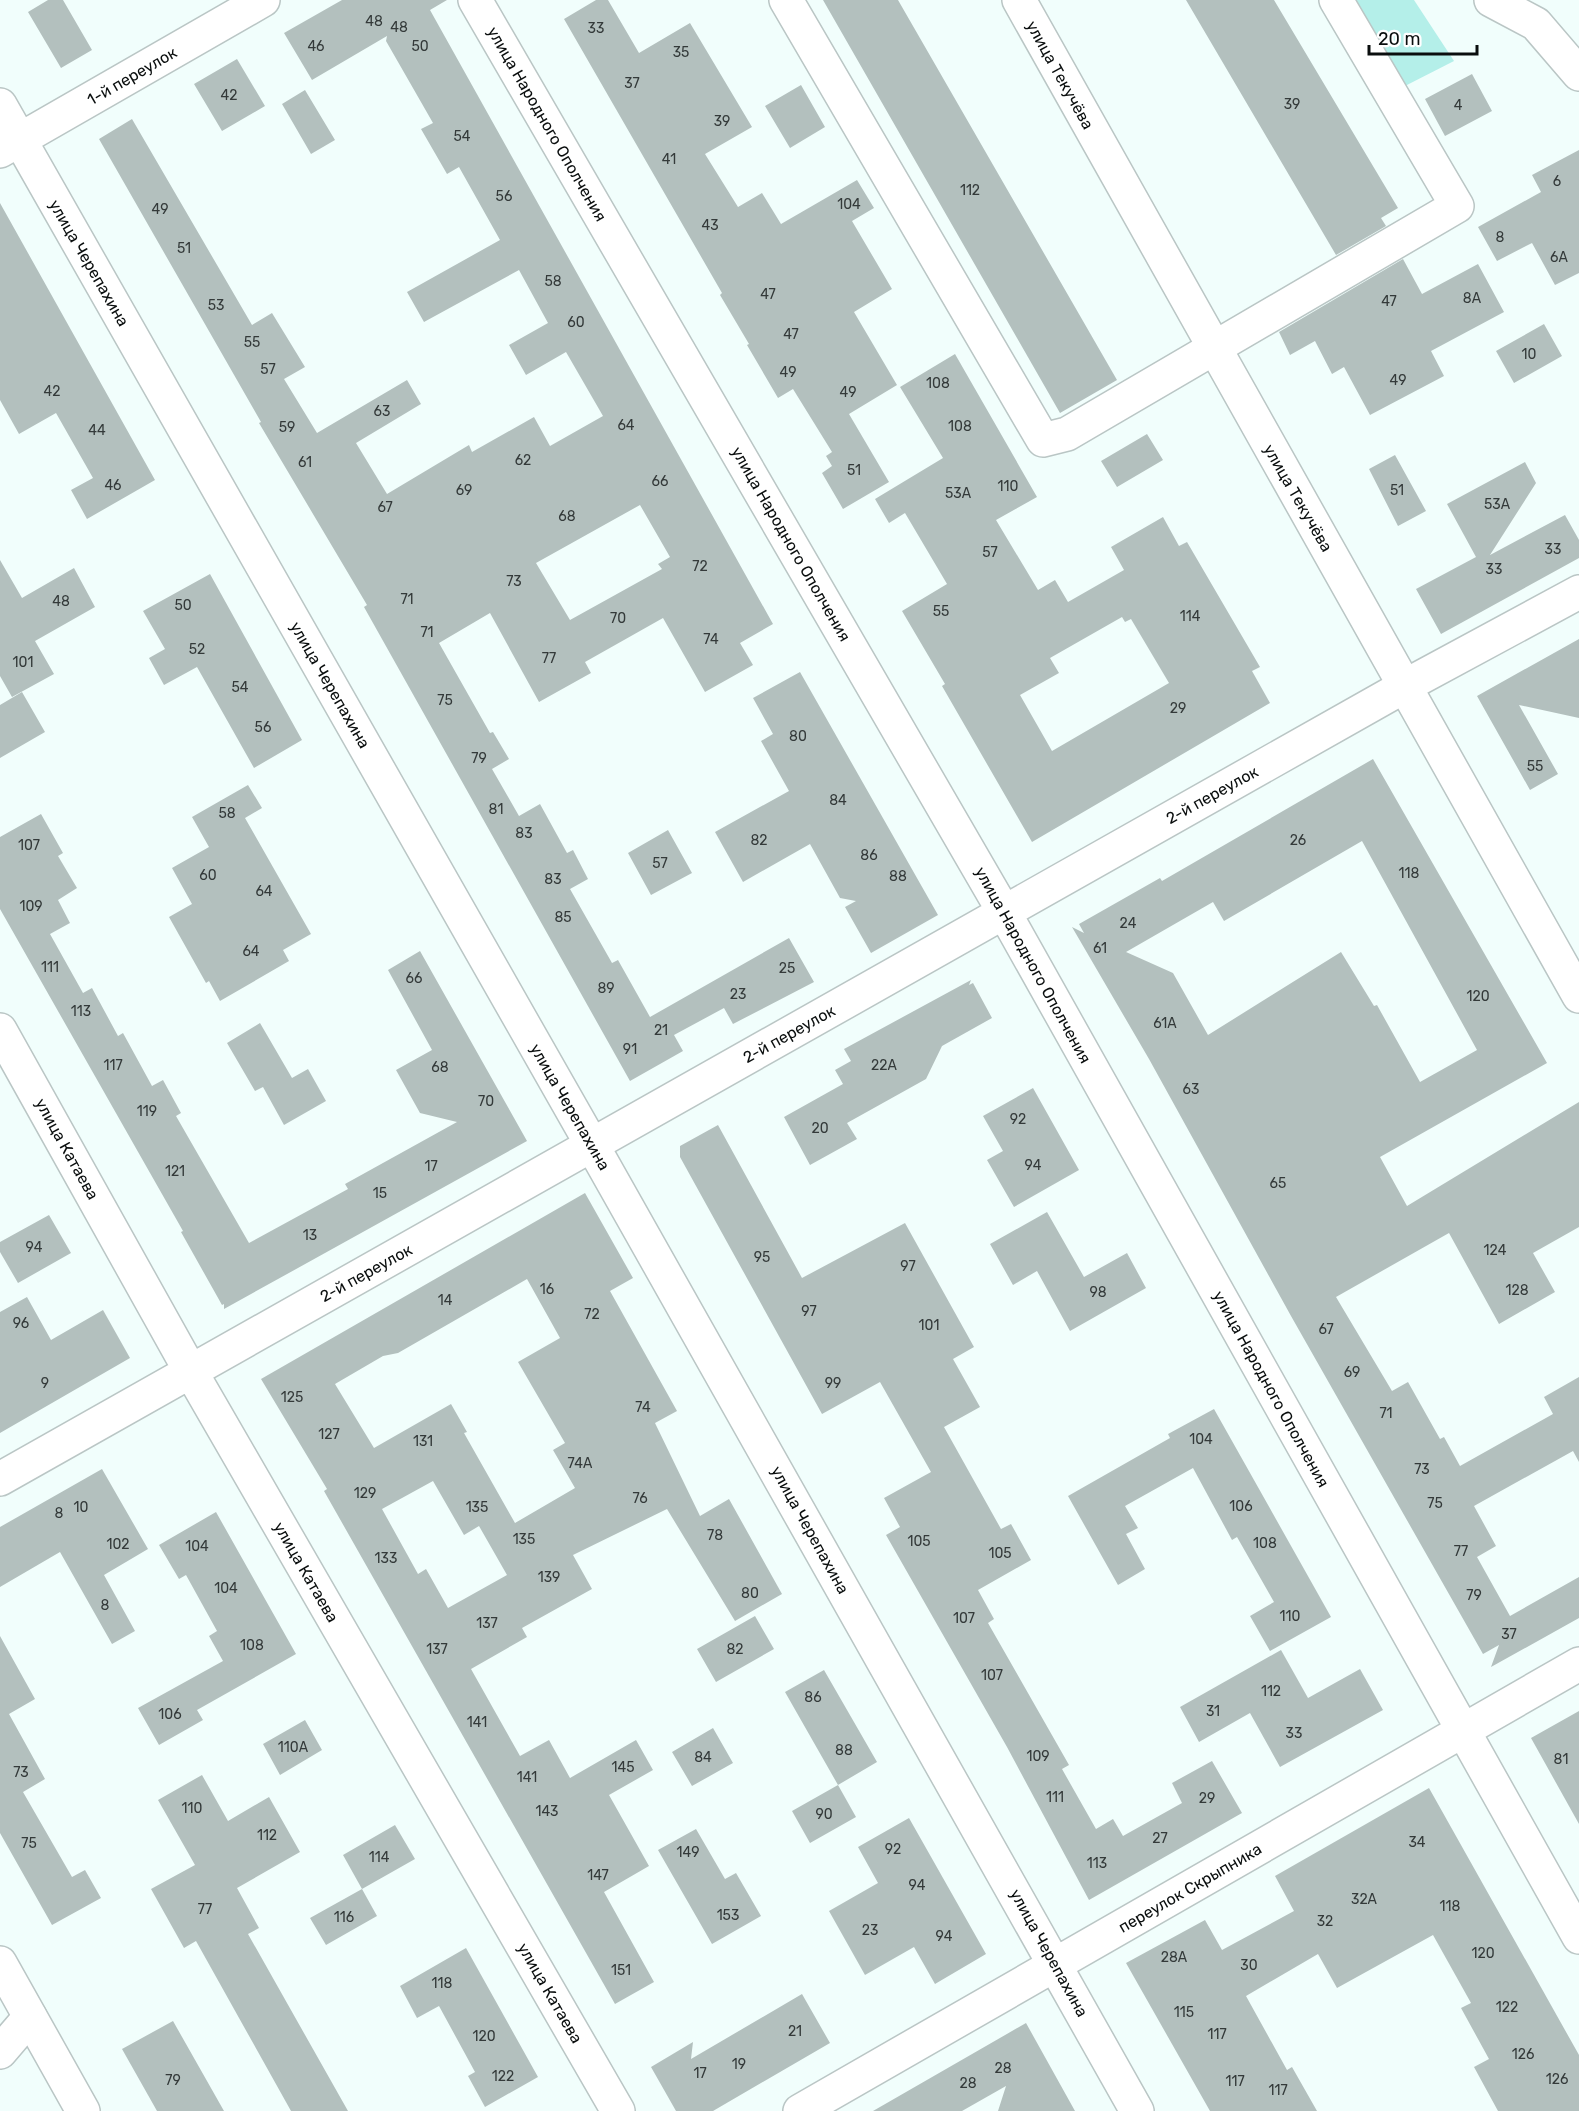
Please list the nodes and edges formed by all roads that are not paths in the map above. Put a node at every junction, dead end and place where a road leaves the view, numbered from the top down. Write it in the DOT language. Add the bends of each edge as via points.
graph roads {
  1 [pos="263,0"];
  2 [pos="475,0"];
  3 [pos="786,0"];
  4 [pos="1019,0"];
  5 [pos="1336,0"];
  6 [pos="1491,0"];
  7 [pos="1579,74"];
  8 [pos="0,105"];
  9 [pos="10,146"];
  10 [pos="1214,350"];
  11 [pos="1579,592"];
  12 [pos="1405,686"];
  13 [pos="1004,912"];
  14 [pos="1579,996"];
  15 [pos="0,1030"];
  16 [pos="592,1145"];
  17 [pos="191,1372"];
  18 [pos="0,1479"];
  19 [pos="1579,1664"];
  20 [pos="1463,1732"];
  21 [pos="1579,1937"];
  22 [pos="0,1963"];
  23 [pos="1055,1964"];
  24 [pos="30,2017"];
  25 [pos="0,2052"];
  26 [pos="83,2111"];
  27 [pos="618,2111"];
  28 [pos="800,2111"];
  29 [pos="1137,2111"];
  1 -- 9 [label="street, 1-й переулок"];
  2 -- 13 [label="street, улица Народного Ополчения"];
  3 -- 10 [label="street" via="1044,440 1067,434"];
  4 -- 10 [label="street, улица Текучёва"];
  5 -- 10 [label="street" via="1457,206"];
  6 -- 7 [label="street" via="1536,24"];
  8 -- 9 [label="street, улица Черепахина"];
  9 -- 16 [label="street, улица Черепахина"];
  10 -- 12 [label="street, улица Текучёва"];
  11 -- 12 [label="street, 2-й переулок"];
  12 -- 13 [label="street, 2-й переулок"];
  12 -- 14 [label="street, улица Текучёва"];
  13 -- 16 [label="street, 2-й переулок"];
  13 -- 20 [label="street, улица Народного Ополчения"];
  15 -- 17 [label="street, улица Катаева"];
  16 -- 17 [label="street, 2-й переулок"];
  16 -- 23 [label="street, улица Черепахина"];
  17 -- 18 [label="street, 2-й переулок"];
  17 -- 27 [label="street, улица Катаева"];
  19 -- 20 [label="street, переулок Скрыпника"];
  20 -- 21 [label="street, улица Народного Ополчения"];
  20 -- 23 [label="street, переулок Скрыпника"];
  22 -- 24 [label="street"];
  23 -- 28 [label="street, переулок Скрыпника"];
  23 -- 29 [label="street, улица Черепахина"];
  24 -- 25 [label="street"];
  24 -- 26 [label="street"];
}
